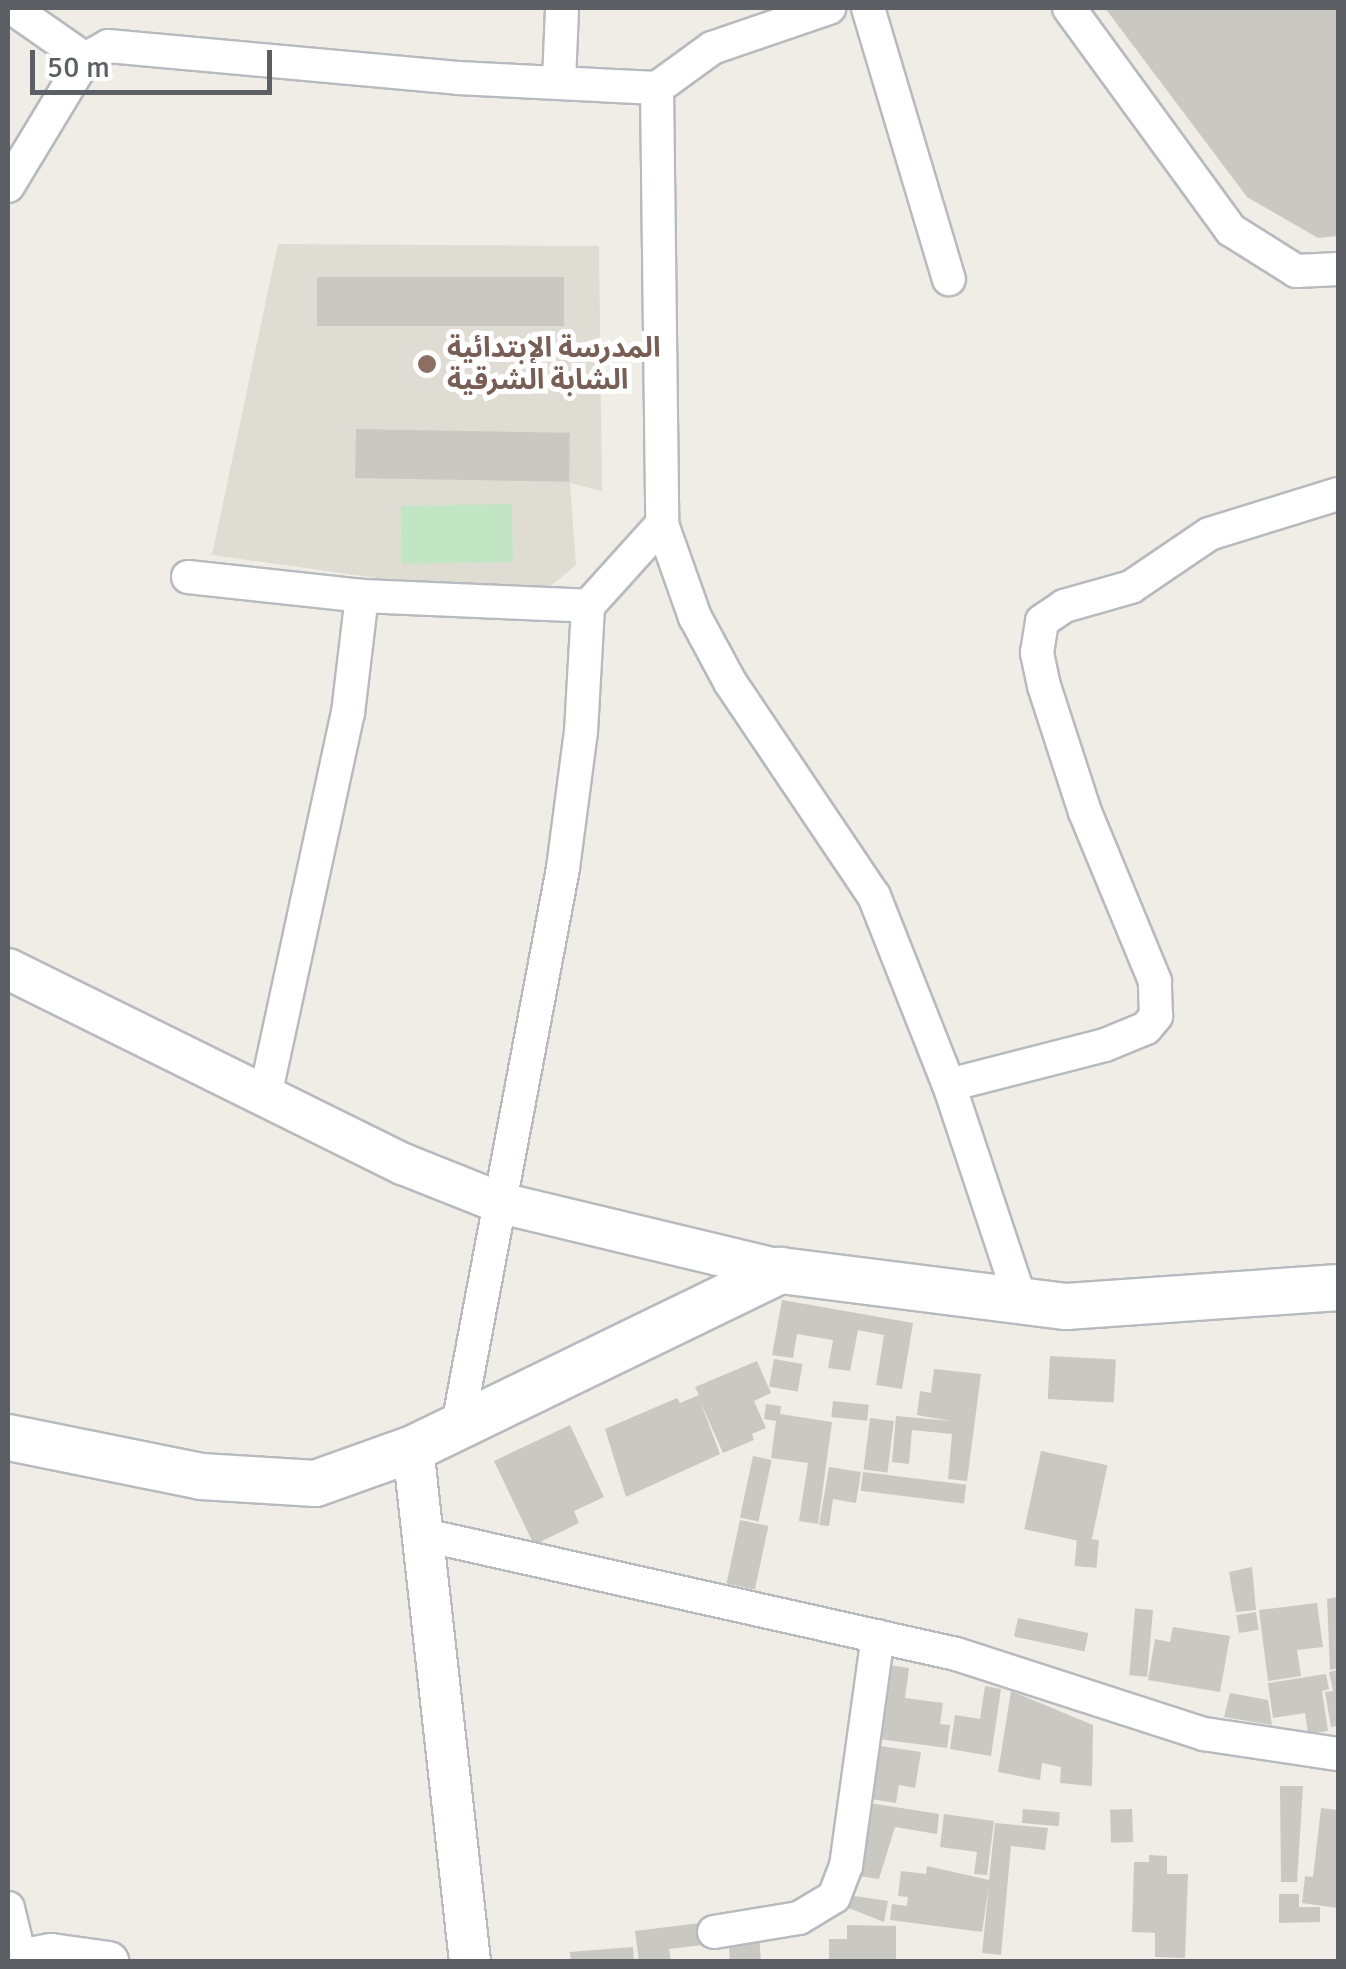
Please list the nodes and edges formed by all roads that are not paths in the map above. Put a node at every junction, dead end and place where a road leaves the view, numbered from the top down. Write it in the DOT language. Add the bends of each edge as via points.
graph roads {
  1 [pos="12,8"];
  2 [pos="562,8"];
  3 [pos="828,8"];
  4 [pos="868,8"];
  5 [pos="1069,8"];
  6 [pos="85,59"];
  7 [pos="558,81"];
  8 [pos="657,88"];
  9 [pos="8,186"];
  10 [pos="1338,269"];
  11 [pos="949,279"];
  12 [pos="1338,494"];
  13 [pos="662,524"];
  14 [pos="188,578"];
  15 [pos="362,596"];
  16 [pos="588,606"];
  17 [pos="8,969"];
  18 [pos="949,1085"];
  19 [pos="265,1096"];
  20 [pos="501,1202"];
  21 [pos="780,1270"];
  22 [pos="1338,1286"];
  23 [pos="1021,1301"];
  24 [pos="458,1424"];
  25 [pos="8,1437"];
  26 [pos="412,1448"];
  27 [pos="420,1534"];
  28 [pos="878,1636"];
  29 [pos="1338,1754"];
  30 [pos="8,1908"];
  31 [pos="714,1932"];
  32 [pos="15,1960"];
  33 [pos="108,1962"];
  34 [pos="470,1962"];
  1 -- 6 [label="street"];
  2 -- 7 [label="street"];
  3 -- 8 [label="street" via="712,48"];
  4 -- 11 [label="street"];
  5 -- 10 [label="street" via="1231,230 1296,272"];
  6 -- 7 [label="street" via="128,44 458,78"];
  6 -- 9 [label="street"];
  7 -- 8 [label="street"];
  8 -- 13 [label="street"];
  12 -- 18 [label="street" via="1209,534 1130,588 1064,606 1042,622 1037,653 1044,686 1085,812 1155,982 1156,1016 1146,1028 1105,1045"];
  13 -- 16 [label="street"];
  13 -- 18 [label="street" via="695,617 730,682 874,896"];
  14 -- 15 [label="street"];
  15 -- 16 [label="street"];
  15 -- 19 [label="street" via="345,731"];
  16 -- 20 [label="street" via="581,732 563,868"];
  17 -- 19 [label="street"];
  18 -- 23 [label="street"];
  19 -- 20 [label="street"];
  20 -- 21 [label="street"];
  20 -- 24 [label="street"];
  21 -- 23 [label="main road"];
  21 -- 24 [label="main road"];
  22 -- 23 [label="main road" via="1103,1306"];
  24 -- 26 [label="main road"];
  25 -- 26 [label="main road" via="265,1484 315,1483"];
  26 -- 27 [label="street"];
  27 -- 28 [label="street"];
  27 -- 34 [label="street"];
  28 -- 29 [label="street" via="975,1659 1204,1734"];
  28 -- 31 [label="street" via="846,1866 834,1897 798,1918"];
  30 -- 32 [label="street"];
  32 -- 33 [label="street"];
}
